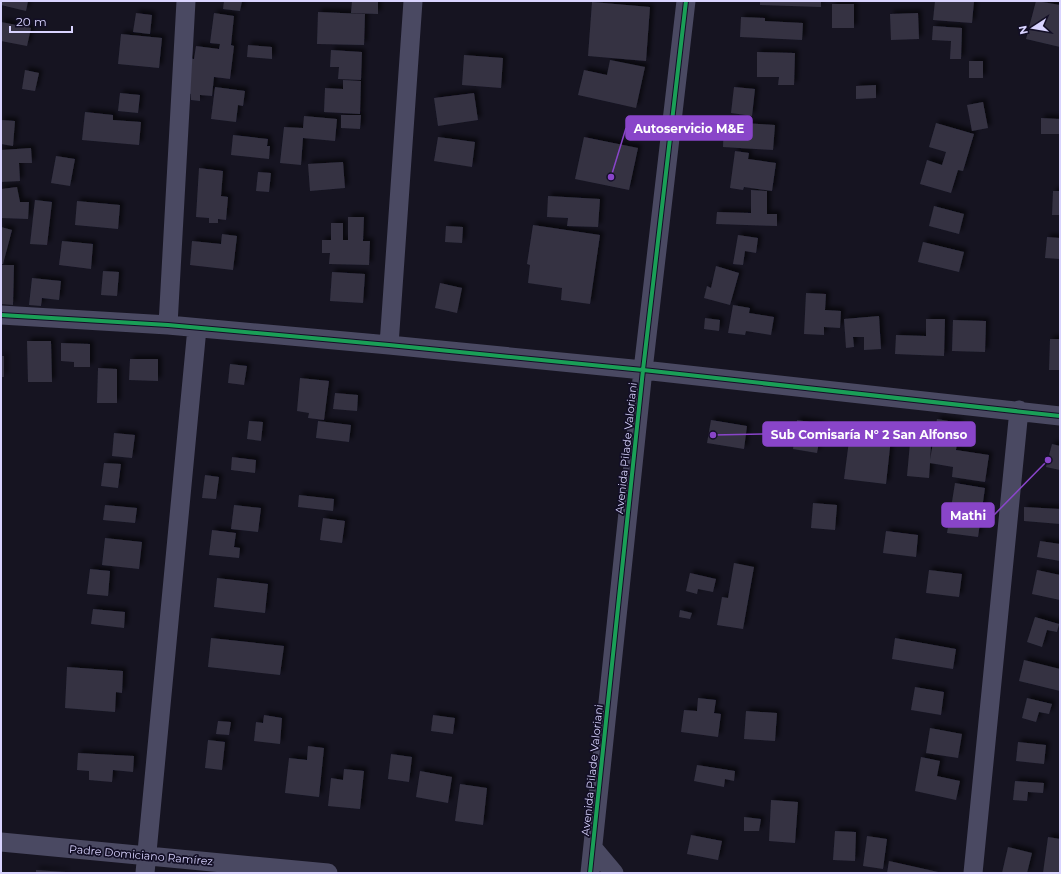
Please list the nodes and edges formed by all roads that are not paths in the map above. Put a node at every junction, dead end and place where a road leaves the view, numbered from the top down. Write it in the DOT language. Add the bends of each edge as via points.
graph roads {
  1 [pos="186,1"];
  2 [pos="413,1"];
  3 [pos="686,1"];
  4 [pos="1,314"];
  5 [pos="168,324"];
  6 [pos="197,328"];
  7 [pos="389,346"];
  8 [pos="643,370"];
  9 [pos="1019,410"];
  10 [pos="1060,416"];
  11 [pos="1,842"];
  12 [pos="593,848"];
  13 [pos="146,865"];
  14 [pos="328,873"];
  15 [pos="590,873"];
  16 [pos="614,873"];
  17 [pos="973,873"];
  1 -- 5 [label="street"];
  2 -- 7 [label="street"];
  3 -- 8 [label="street, Avenida Pilade Valoriani"];
  4 -- 5 [label="street"];
  5 -- 6 [label="street"];
  6 -- 7 [label="street"];
  6 -- 13 [label="street"];
  7 -- 8 [label="street"];
  8 -- 9 [label="street"];
  8 -- 12 [label="street, Avenida Pilade Valoriani"];
  9 -- 10 [label="street"];
  9 -- 17 [label="street"];
  11 -- 13 [label="street, Padre Domiciano Ramírez"];
  12 -- 15 [label="street, Avenida Pilade Valoriani"];
  12 -- 16 [label="street"];
  13 -- 14 [label="street, Padre Domiciano Ramírez"];
}
